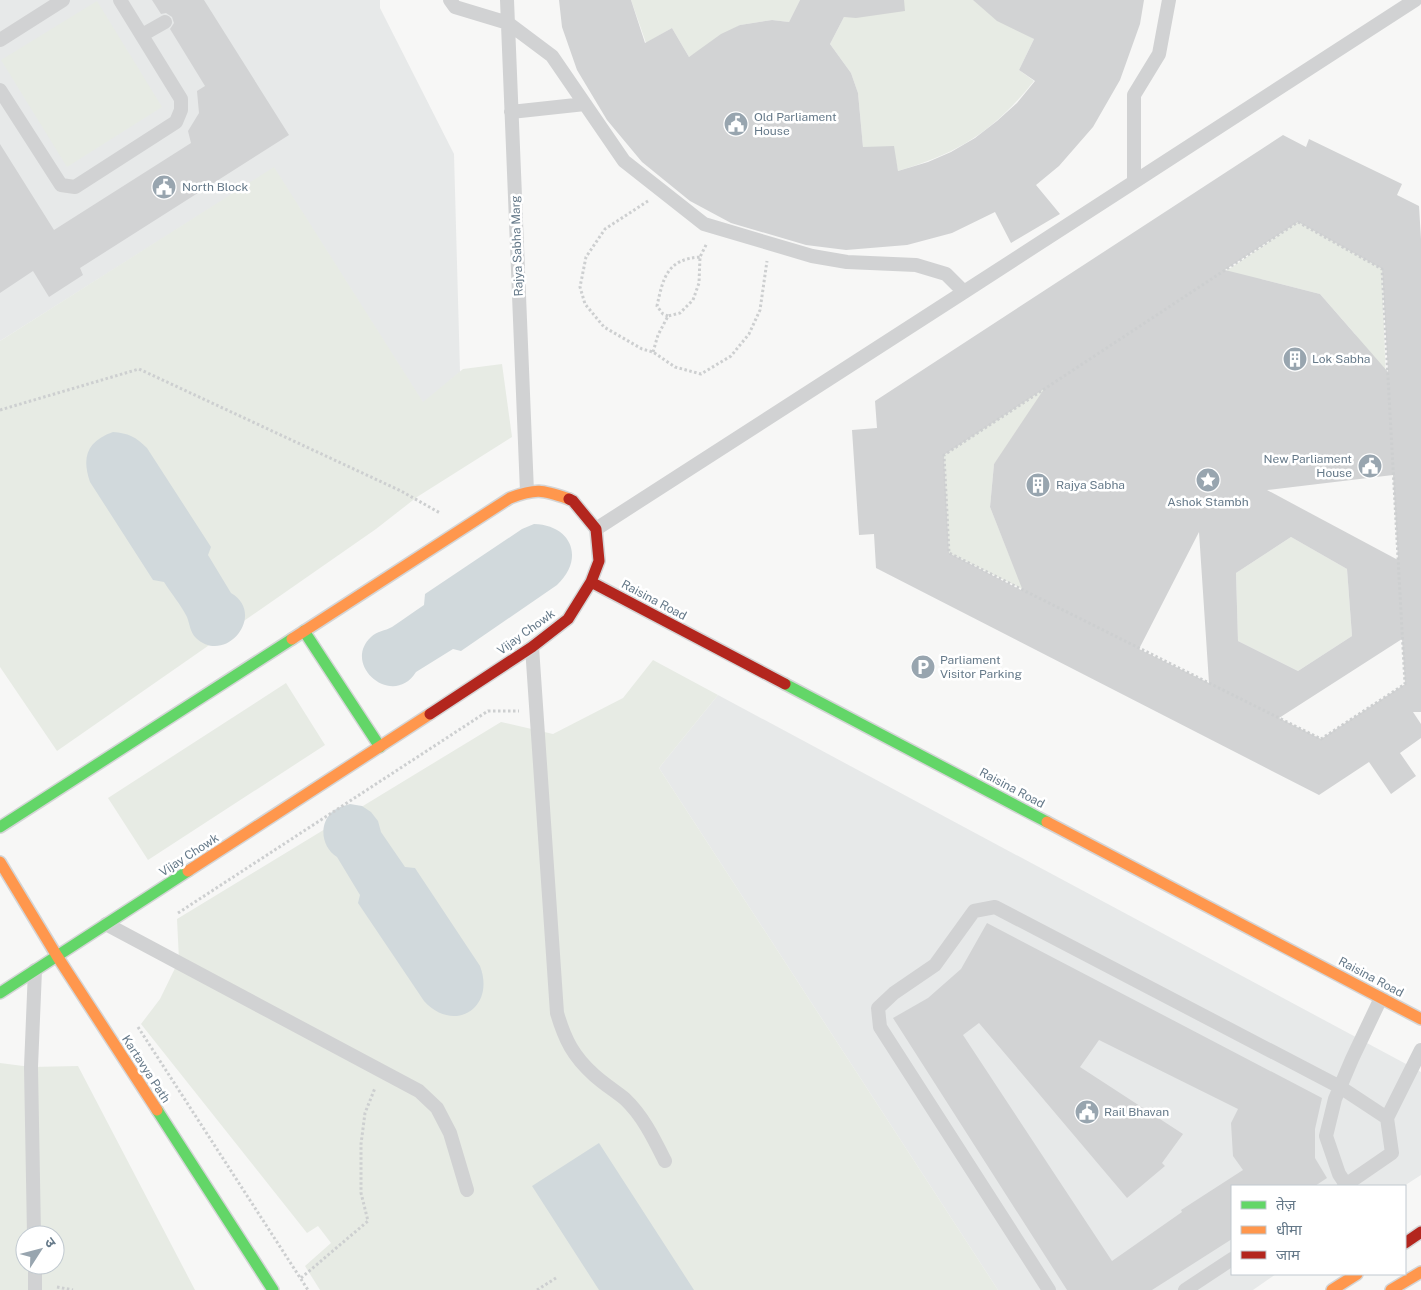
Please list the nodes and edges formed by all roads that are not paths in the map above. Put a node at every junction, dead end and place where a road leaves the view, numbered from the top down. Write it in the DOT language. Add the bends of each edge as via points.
graph roads {
  1 [pos="62,0"];
  2 [pos="120,0"];
  3 [pos="450,0"];
  4 [pos="507,0"];
  5 [pos="1169,0"];
  6 [pos="1415,0"];
  7 [pos="165,22"];
  8 [pos="508,23"];
  9 [pos="142,36"];
  10 [pos="0,40"];
  11 [pos="0,90"];
  12 [pos="585,104"];
  13 [pos="511,112"];
  14 [pos="1134,182"];
  15 [pos="964,292"];
  16 [pos="527,492"];
  17 [pos="596,529"];
  18 [pos="591,582"];
  19 [pos="304,631"];
  20 [pos="532,647"];
  21 [pos="380,748"];
  22 [pos="0,827"];
  23 [pos="0,862"];
  24 [pos="106,924"];
  25 [pos="57,956"];
  26 [pos="35,970"];
  27 [pos="0,993"];
  28 [pos="1382,998"];
  29 [pos="1421,1019"];
  30 [pos="1421,1050"];
  31 [pos="1340,1087"];
  32 [pos="1387,1118"];
  33 [pos="665,1161"];
  34 [pos="1345,1185"];
  35 [pos="1347,1185"];
  36 [pos="467,1190"];
  37 [pos="34,1225"];
  38 [pos="1421,1232"];
  39 [pos="1406,1242"];
  40 [pos="1231,1260"];
  41 [pos="1421,1272"];
  42 [pos="34,1275"];
  43 [pos="1355,1275"];
  44 [pos="1410,1285"];
  45 [pos="35,1290"];
  46 [pos="273,1290"];
  47 [pos="1049,1290"];
  48 [pos="1186,1290"];
  49 [pos="1332,1290"];
  50 [pos="1391,1290"];
  1 -- 10 [label="lane"];
  2 -- 9 [label="lane"];
  3 -- 8 [label="lane" via="456,6"];
  4 -- 8 [label="lane, Rajya Sabha Marg"];
  5 -- 14 [label="lane" via="1159,54 1134,95"];
  6 -- 14 [label="lane"];
  7 -- 9 [label="lane"];
  8 -- 12 [label="lane" via="552,56"];
  8 -- 13 [label="lane, Rajya Sabha Marg"];
  9 -- 11 [label="lane" via="181,99 176,122 74,187 61,185"];
  12 -- 13 [label="lane"];
  12 -- 15 [label="lane" via="624,161 704,224 812,256 847,262 916,265 946,274"];
  13 -- 16 [label="lane, Rajya Sabha Marg"];
  14 -- 15 [label="lane"];
  15 -- 17 [label="lane"];
  16 -- 17 [label="main road" via="545,491 573,501"];
  16 -- 19 [label="main road" via="510,498"];
  17 -- 18 [label="main road, Vijay Chowk" via="599,561"];
  18 -- 20 [label="main road, Vijay Chowk" via="568,619"];
  18 -- 28 [label="main road, Raisina Road"];
  19 -- 21 [label="main road"];
  19 -- 22 [label="main road"];
  20 -- 21 [label="main road, Vijay Chowk"];
  20 -- 33 [label="lane" via="557,1013 564,1036 575,1055 638,1114"];
  21 -- 24 [label="main road, Vijay Chowk"];
  23 -- 25 [label="main road, Kartavya Path"];
  24 -- 25 [label="main road, Vijay Chowk"];
  24 -- 36 [label="lane" via="419,1091 437,1108 450,1133"];
  25 -- 26 [label="main road, Vijay Chowk"];
  25 -- 46 [label="main road, Kartavya Path"];
  26 -- 27 [label="main road, Vijay Chowk"];
  26 -- 37 [label="lane" via="31,1067"];
  28 -- 29 [label="main road, Raisina Road"];
  28 -- 31 [label="lane"];
  30 -- 32 [label="lane"];
  31 -- 32 [label="lane"];
  31 -- 34 [label="lane" via="1326,1136"];
  31 -- 47 [label="lane" via="995,906 974,910 935,965 878,1008 880,1027"];
  32 -- 35 [label="lane" via="1392,1153"];
  38 -- 39 [label="main road"];
  40 -- 48 [label="lane"];
  41 -- 44 [label="main road"];
  42 -- 45 [label="lane"];
  43 -- 49 [label="main road"];
  44 -- 50 [label="main road"];
}
